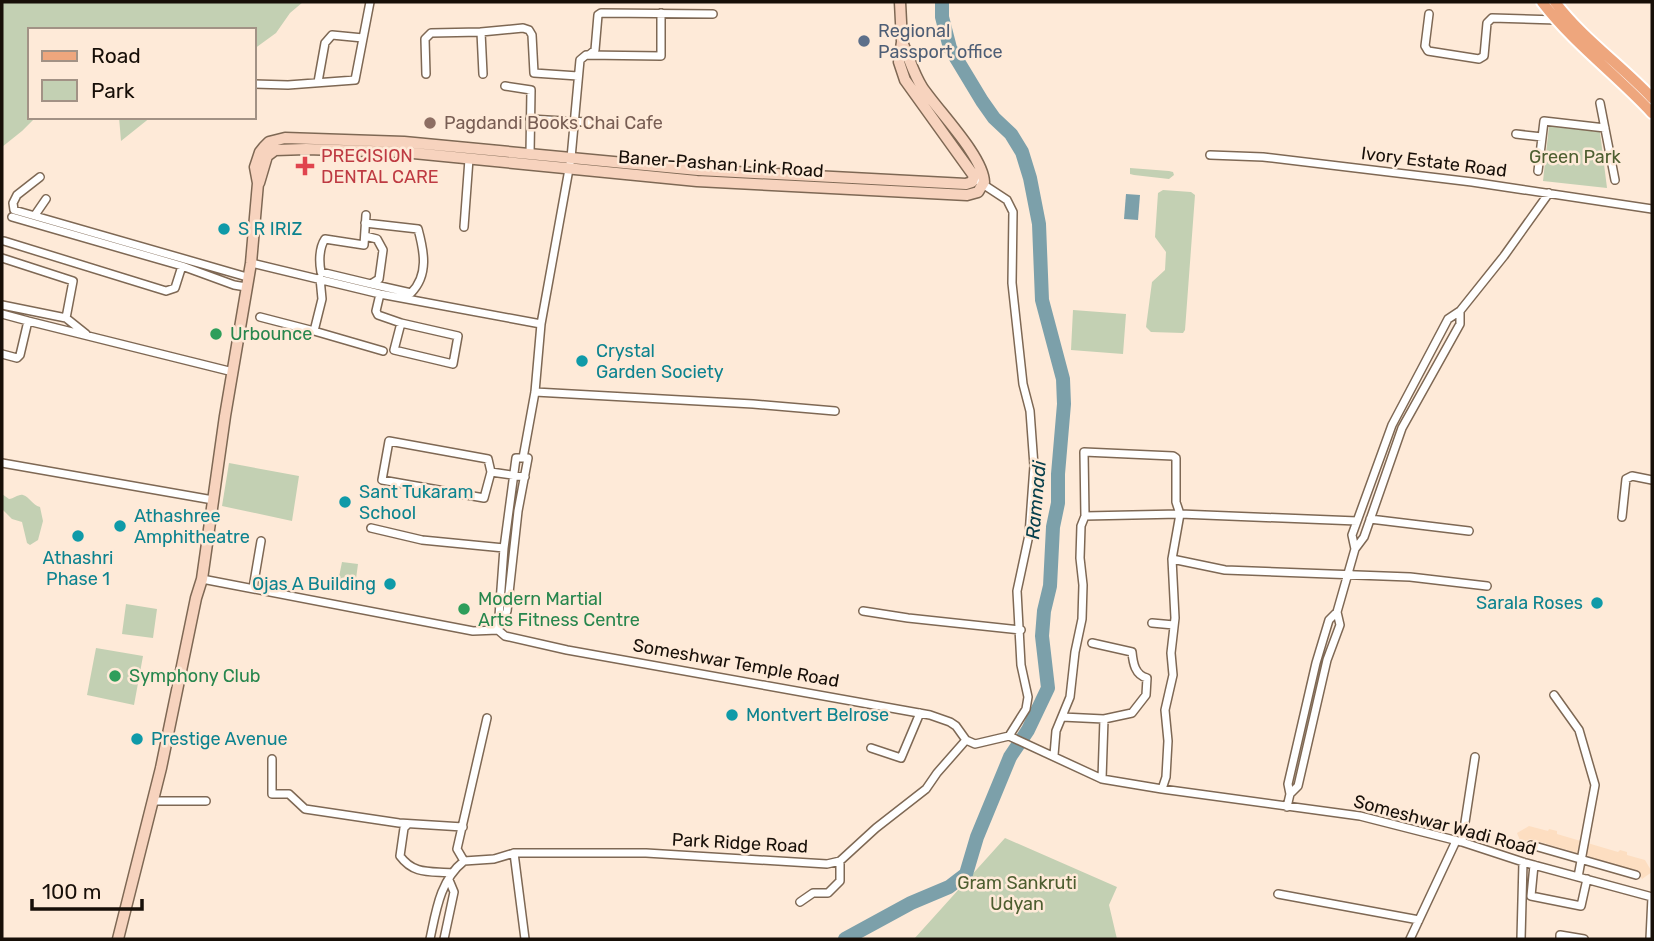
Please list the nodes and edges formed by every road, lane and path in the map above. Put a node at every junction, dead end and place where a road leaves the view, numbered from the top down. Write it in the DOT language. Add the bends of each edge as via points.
graph roads {
  1 [pos="370,2"];
  2 [pos="900,2"];
  3 [pos="1542,2"];
  4 [pos="1555,2"];
  5 [pos="661,13"];
  6 [pos="713,14"];
  7 [pos="1429,14"];
  8 [pos="1556,20"];
  9 [pos="481,32"];
  10 [pos="363,38"];
  11 [pos="589,55"];
  12 [pos="426,74"];
  13 [pos="484,74"];
  14 [pos="578,76"];
  15 [pos="318,82"];
  16 [pos="256,84"];
  17 [pos="505,86"];
  18 [pos="1649,100"];
  19 [pos="1600,103"];
  20 [pos="1652,113"];
  21 [pos="530,119"];
  22 [pos="564,121"];
  23 [pos="574,121"];
  24 [pos="613,125"];
  25 [pos="1605,128"];
  26 [pos="1516,134"];
  27 [pos="1542,137"];
  28 [pos="282,146"];
  29 [pos="530,154"];
  30 [pos="1210,155"];
  31 [pos="469,159"];
  32 [pos="570,163"];
  33 [pos="1538,171"];
  34 [pos="40,177"];
  35 [pos="1615,180"];
  36 [pos="258,183"];
  37 [pos="979,183"];
  38 [pos="1549,193"];
  39 [pos="46,199"];
  40 [pos="1652,209"];
  41 [pos="34,215"];
  42 [pos="12,217"];
  43 [pos="464,227"];
  44 [pos="365,236"];
  45 [pos="4,241"];
  46 [pos="2,258"];
  47 [pos="251,263"];
  48 [pos="182,266"];
  49 [pos="320,278"];
  50 [pos="246,282"];
  51 [pos="371,284"];
  52 [pos="380,294"];
  53 [pos="2,305"];
  54 [pos="1460,311"];
  55 [pos="2,314"];
  56 [pos="260,317"];
  57 [pos="66,318"];
  58 [pos="28,321"];
  59 [pos="401,323"];
  60 [pos="541,324"];
  61 [pos="314,331"];
  62 [pos="86,334"];
  63 [pos="383,351"];
  64 [pos="2,355"];
  65 [pos="233,372"];
  66 [pos="535,392"];
  67 [pos="835,411"];
  68 [pos="523,458"];
  69 [pos="2,463"];
  70 [pos="491,472"];
  71 [pos="514,475"];
  72 [pos="525,477"];
  73 [pos="1652,480"];
  74 [pos="213,500"];
  75 [pos="1180,514"];
  76 [pos="1085,516"];
  77 [pos="1622,516"];
  78 [pos="1370,519"];
  79 [pos="1357,520"];
  80 [pos="371,527"];
  81 [pos="1469,531"];
  82 [pos="261,541"];
  83 [pos="503,548"];
  84 [pos="1356,549"];
  85 [pos="1172,559"];
  86 [pos="1348,574"];
  87 [pos="202,579"];
  88 [pos="1487,586"];
  89 [pos="253,588"];
  90 [pos="863,611"];
  91 [pos="1152,623"];
  92 [pos="1174,625"];
  93 [pos="498,630"];
  94 [pos="1021,630"];
  95 [pos="1092,643"];
  96 [pos="1554,695"];
  97 [pos="920,713"];
  98 [pos="1062,717"];
  99 [pos="487,718"];
  100 [pos="1104,719"];
  101 [pos="1009,736"];
  102 [pos="965,740"];
  103 [pos="871,748"];
  104 [pos="1052,755"];
  105 [pos="1475,757"];
  106 [pos="272,759"];
  107 [pos="1101,779"];
  108 [pos="1162,789"];
  109 [pos="153,801"];
  110 [pos="206,801"];
  111 [pos="1287,807"];
  112 [pos="408,824"];
  113 [pos="463,827"];
  114 [pos="1459,841"];
  115 [pos="1531,845"];
  116 [pos="514,853"];
  117 [pos="1582,859"];
  118 [pos="464,861"];
  119 [pos="840,861"];
  120 [pos="1523,862"];
  121 [pos="1534,865"];
  122 [pos="1636,875"];
  123 [pos="450,876"];
  124 [pos="1583,878"];
  125 [pos="1278,894"];
  126 [pos="1652,897"];
  127 [pos="800,902"];
  128 [pos="1419,920"];
  129 [pos="118,939"];
  130 [pos="430,939"];
  131 [pos="444,939"];
  132 [pos="525,939"];
  133 [pos="1410,939"];
  134 [pos="1521,939"];
  135 [pos="1560,939"];
  136 [pos="1584,939"];
  137 [pos="1650,939"];
  1 -- 10 [label="street"];
  2 -- 37 [label="street" via="899,62 905,80"];
  3 -- 8 [label="main road"];
  4 -- 18 [label="main road" via="1632,77"];
  5 -- 6 [label="street"];
  5 -- 11 [label="street" via="599,14 595,50"];
  5 -- 11 [label="street" via="661,56"];
  7 -- 8 [label="street" via="1426,49 1479,59 1484,56 1487,23 1492,18"];
  8 -- 18 [label="main road"];
  9 -- 12 [label="street" via="431,33 425,39"];
  9 -- 13 [label="street"];
  9 -- 14 [label="street" via="529,30 534,74"];
  10 -- 15 [label="street" via="355,80"];
  10 -- 15 [label="street" via="332,35 325,43"];
  11 -- 14 [label="street" via="583,56"];
  14 -- 23 [label="street"];
  15 -- 16 [label="street"];
  17 -- 21 [label="street" via="531,90"];
  18 -- 20 [label="main road"];
  19 -- 25 [label="street"];
  21 -- 22 [label="street"];
  21 -- 29 [label="street"];
  23 -- 24 [label="street"];
  23 -- 32 [label="street"];
  25 -- 27 [label="street" via="1544,121"];
  25 -- 35 [label="street"];
  26 -- 27 [label="street"];
  27 -- 33 [label="street"];
  28 -- 29 [label="street, Baner-Pashan Link Road" via="404,142"];
  28 -- 31 [label="street, Baner-Pashan Link Road"];
  28 -- 36 [label="street" via="267,156"];
  28 -- 36 [label="street" via="269,142 260,152 255,167"];
  29 -- 32 [label="street, Baner-Pashan Link Road"];
  30 -- 38 [label="street, Ivory Estate Road" via="1263,157"];
  31 -- 32 [label="street, Baner-Pashan Link Road"];
  31 -- 43 [label="street"];
  32 -- 37 [label="street, Baner-Pashan Link Road" via="697,181 967,195 978,192"];
  32 -- 60 [label="street"];
  34 -- 41 [label="street" via="13,202 15,210"];
  36 -- 47 [label="street"];
  37 -- 94 [label="street" via="1007,200 1013,212 1012,283 1023,384 1031,411 1034,467 1029,535 1017,592"];
  38 -- 40 [label="street, Ivory Estate Road"];
  38 -- 54 [label="street"];
  39 -- 41 [label="street"];
  41 -- 50 [label="street"];
  42 -- 48 [label="street"];
  44 -- 51 [label="street" via="377,239 383,250 379,279"];
  44 -- 51 [label="street" via="364,245 325,239 321,272"];
  44 -- 51 [label="street" via="366,219 418,229 424,251 422,275 411,293"];
  45 -- 48 [label="street" via="166,291 175,288"];
  46 -- 57 [label="street" via="73,281"];
  47 -- 49 [label="street"];
  47 -- 50 [label="street"];
  48 -- 50 [label="street"];
  49 -- 52 [label="street"];
  49 -- 61 [label="street" via="322,299"];
  50 -- 65 [label="street"];
  52 -- 59 [label="street" via="378,315"];
  52 -- 60 [label="street"];
  53 -- 57 [label="street"];
  54 -- 78 [label="street" via="1460,324 1402,428"];
  54 -- 79 [label="street" via="1448,318 1392,425"];
  55 -- 58 [label="street"];
  56 -- 61 [label="street"];
  57 -- 62 [label="street"];
  58 -- 62 [label="street"];
  58 -- 64 [label="street" via="20,355"];
  59 -- 59 [label="street" via="394,350 453,364 458,335"];
  60 -- 66 [label="street"];
  61 -- 63 [label="street"];
  62 -- 65 [label="street"];
  65 -- 74 [label="street"];
  66 -- 67 [label="street"];
  66 -- 68 [label="street"];
  68 -- 71 [label="street" via="516,458"];
  68 -- 72 [label="street" via="528,458"];
  69 -- 74 [label="street"];
  70 -- 70 [label="street" via="488,459 389,441 382,480 484,498"];
  70 -- 71 [label="street"];
  71 -- 72 [label="street"];
  71 -- 83 [label="street"];
  72 -- 93 [label="street" via="507,611"];
  73 -- 77 [label="street" via="1626,479"];
  74 -- 87 [label="street"];
  75 -- 76 [label="street"];
  75 -- 76 [label="street" via="1175,457 1084,452"];
  75 -- 79 [label="street"];
  75 -- 85 [label="street"];
  76 -- 98 [label="street" via="1080,558 1082,620 1070,697"];
  78 -- 81 [label="street"];
  78 -- 84 [label="street"];
  79 -- 84 [label="street" via="1352,535"];
  80 -- 83 [label="street" via="422,540"];
  82 -- 89 [label="street"];
  83 -- 93 [label="street"];
  84 -- 86 [label="street"];
  85 -- 86 [label="street" via="1226,570"];
  85 -- 92 [label="street"];
  86 -- 88 [label="street"];
  86 -- 111 [label="street" via="1316,663"];
  87 -- 89 [label="street, Someshwar Temple Road"];
  87 -- 109 [label="street"];
  89 -- 93 [label="street, Someshwar Temple Road" via="473,631"];
  90 -- 94 [label="street"];
  91 -- 92 [label="street"];
  92 -- 108 [label="street"];
  93 -- 97 [label="street, Someshwar Temple Road" via="505,636 566,650"];
  94 -- 101 [label="street" via="1021,665 1028,697"];
  95 -- 100 [label="street" via="1132,652 1134,668 1147,678 1146,695 1132,713"];
  96 -- 117 [label="street" via="1580,730 1595,785"];
  97 -- 102 [label="street, Someshwar Temple Road" via="950,722"];
  97 -- 103 [label="street" via="901,758"];
  98 -- 100 [label="street"];
  98 -- 104 [label="street"];
  99 -- 113 [label="street"];
  100 -- 107 [label="street"];
  101 -- 102 [label="street" via="983,744"];
  101 -- 104 [label="street"];
  102 -- 119 [label="street" via="926,789"];
  104 -- 107 [label="street"];
  105 -- 114 [label="street"];
  106 -- 112 [label="street" via="272,794 289,794 305,809"];
  107 -- 108 [label="street, Someshwar Wadi Road"];
  108 -- 111 [label="street, Someshwar Wadi Road"];
  109 -- 110 [label="street"];
  109 -- 129 [label="street"];
  111 -- 114 [label="street, Someshwar Wadi Road" via="1360,816"];
  112 -- 113 [label="street"];
  112 -- 123 [label="street" via="400,856 408,866"];
  113 -- 118 [label="street" via="457,849"];
  114 -- 120 [label="street, Someshwar Wadi Road"];
  114 -- 128 [label="street"];
  115 -- 117 [label="street"];
  116 -- 118 [label="street, Park Ridge Road"];
  116 -- 119 [label="street, Park Ridge Road"];
  116 -- 132 [label="street"];
  117 -- 122 [label="street"];
  117 -- 124 [label="street"];
  118 -- 123 [label="street"];
  119 -- 127 [label="street" via="840,881 828,893 813,893"];
  120 -- 121 [label="street, Someshwar Wadi Road"];
  120 -- 134 [label="street"];
  121 -- 124 [label="street, Someshwar Wadi Road"];
  121 -- 124 [label="street" via="1531,896 1581,906"];
  123 -- 130 [label="street" via="441,891"];
  123 -- 131 [label="street" via="454,892"];
  124 -- 126 [label="street, Someshwar Wadi Road"];
  125 -- 128 [label="street"];
  126 -- 137 [label="street"];
  128 -- 133 [label="street"];
  135 -- 136 [label="street" via="1560,935"];
}
